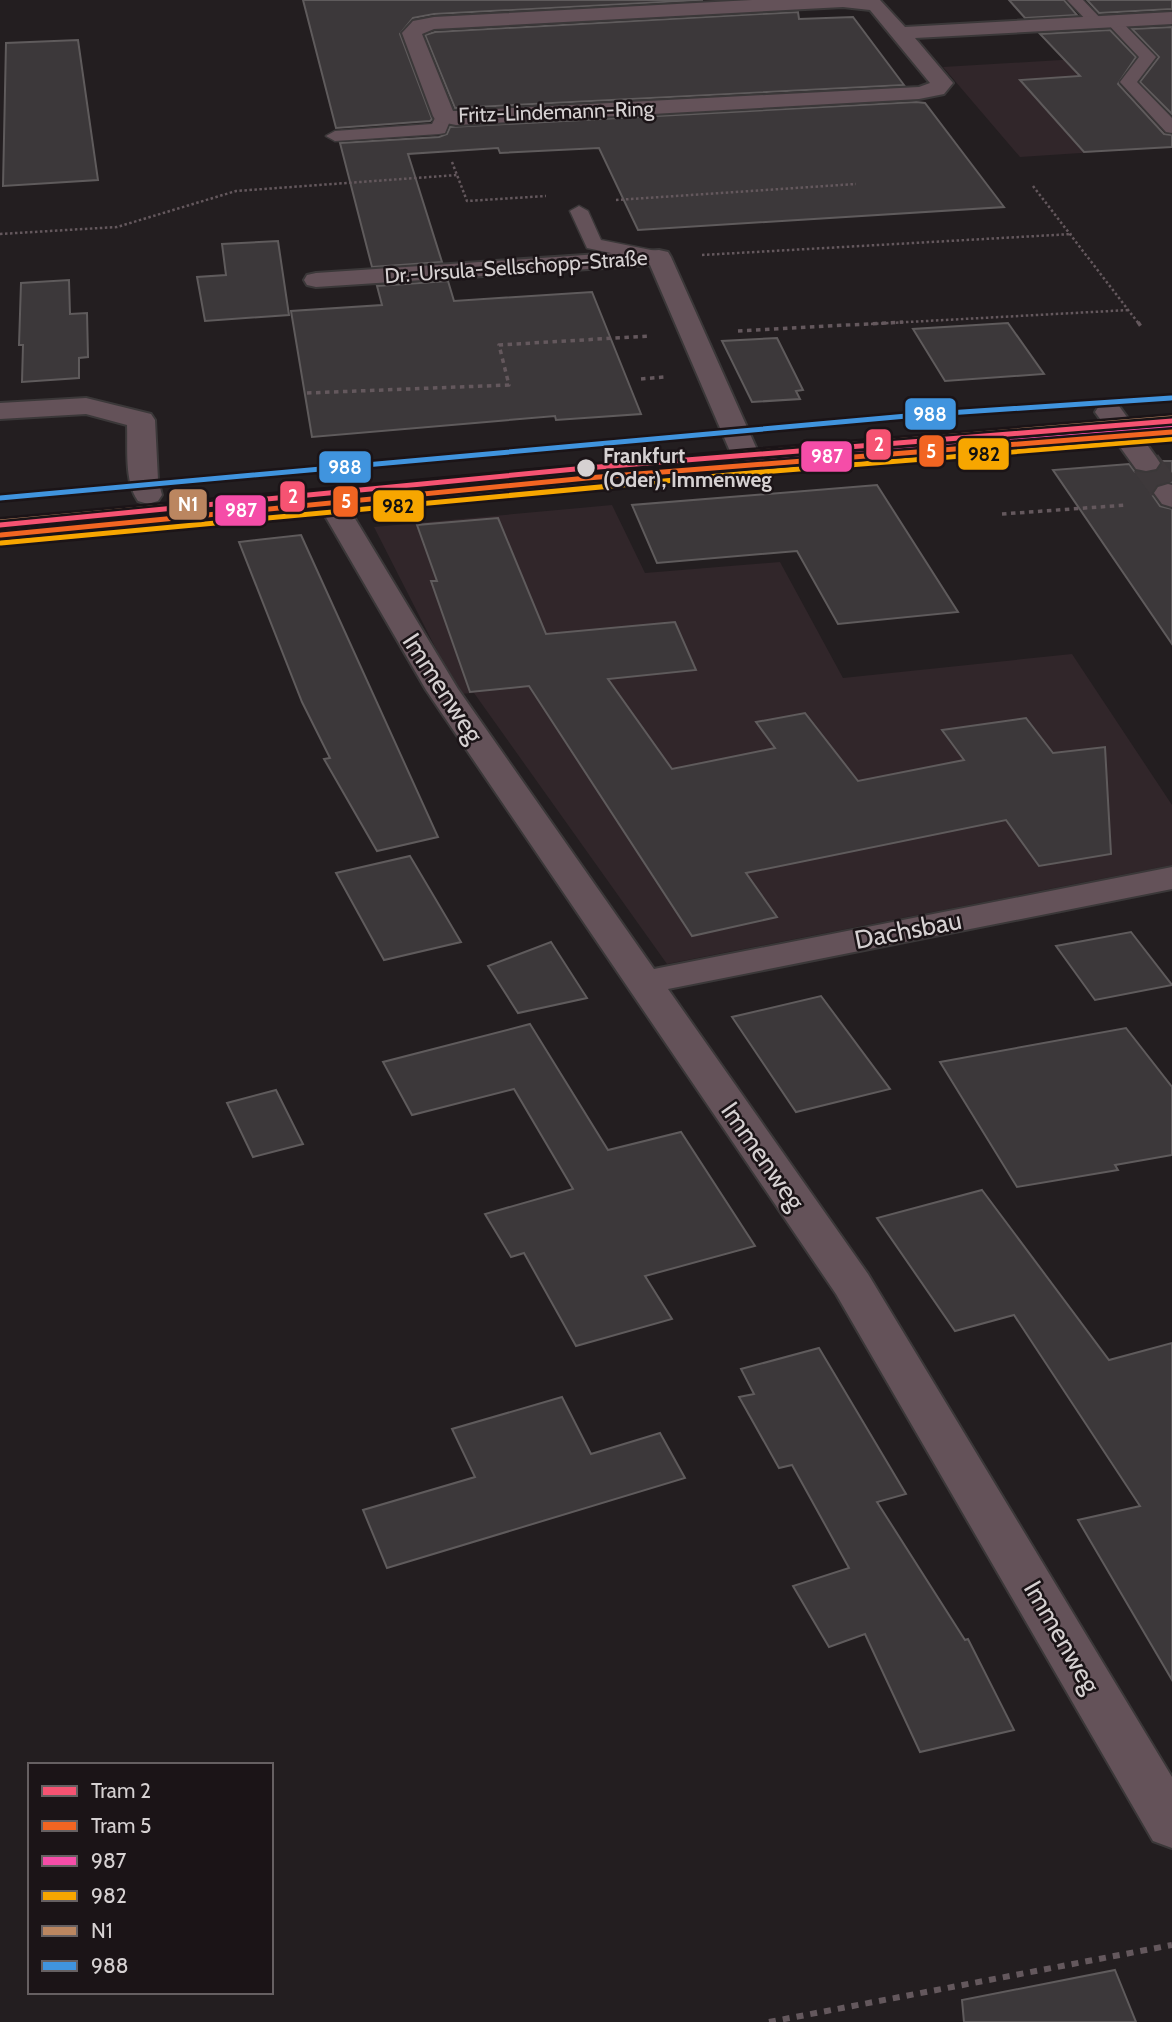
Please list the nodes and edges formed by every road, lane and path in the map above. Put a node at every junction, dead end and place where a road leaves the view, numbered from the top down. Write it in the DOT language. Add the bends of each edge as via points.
graph roads {
  1 [pos="1075,0"];
  2 [pos="1172,18"];
  3 [pos="1104,22"];
  4 [pos="900,33"];
  5 [pos="444,116"];
  6 [pos="1172,128"];
  7 [pos="335,136"];
  8 [pos="856,184"];
  9 [pos="1033,186"];
  10 [pos="579,211"];
  11 [pos="0,234"];
  12 [pos="1072,234"];
  13 [pos="659,257"];
  14 [pos="317,280"];
  15 [pos="1129,310"];
  16 [pos="1142,328"];
  17 [pos="693,334"];
  18 [pos="307,393"];
  19 [pos="1172,408"];
  20 [pos="0,411"];
  21 [pos="1116,422"];
  22 [pos="1172,428"];
  23 [pos="744,452"];
  24 [pos="1146,463"];
  25 [pos="148,495"];
  26 [pos="331,502"];
  27 [pos="1133,505"];
  28 [pos="0,509"];
  29 [pos="1002,514"];
  30 [pos="0,533"];
  31 [pos="1172,878"];
  32 [pos="644,982"];
  33 [pos="1172,1825"];
  34 [pos="1172,1945"];
  35 [pos="769,2022"];
  1 -- 3 [label="lane"];
  2 -- 3 [label="street"];
  3 -- 4 [label="street"];
  3 -- 6 [label="lane" via="1148,57 1128,82"];
  4 -- 5 [label="street, Fritz-Lindemann-Ring" via="942,83 936,89 477,119"];
  4 -- 5 [label="street, Fritz-Lindemann-Ring" via="877,6 843,1 420,25 412,33"];
  5 -- 7 [label="lane" via="439,129"];
  8 -- 10 [label="path" via="619,199"];
  9 -- 12 [label="path"];
  10 -- 11 [label="path" via="571,195 467,201 457,175 236,191 117,227"];
  10 -- 13 [label="lane" via="594,244"];
  12 -- 13 [label="path"];
  12 -- 15 [label="path"];
  13 -- 14 [label="street, Dr.-Ursula-Sellschopp-Straße"];
  13 -- 17 [label="street, Dr.-Ursula-Sellschopp-Straße"];
  15 -- 16 [label="path"];
  15 -- 17 [label="path"];
  17 -- 18 [label="path" via="499,345 509,385"];
  17 -- 23 [label="street, Dr.-Ursula-Sellschopp-Straße"];
  19 -- 21 [label="street"];
  20 -- 25 [label="street" via="86,406 141,420"];
  21 -- 22 [label="street"];
  21 -- 23 [label="street"];
  21 -- 24 [label="street"];
  23 -- 25 [label="street"];
  23 -- 26 [label="street"];
  25 -- 28 [label="street"];
  26 -- 30 [label="street"];
  26 -- 32 [label="street, Immenweg" via="442,690"];
  27 -- 29 [label="path"];
  31 -- 32 [label="street, Dachsbau"];
  32 -- 33 [label="street, Immenweg" via="853,1285"];
  34 -- 35 [label="path"];
}
